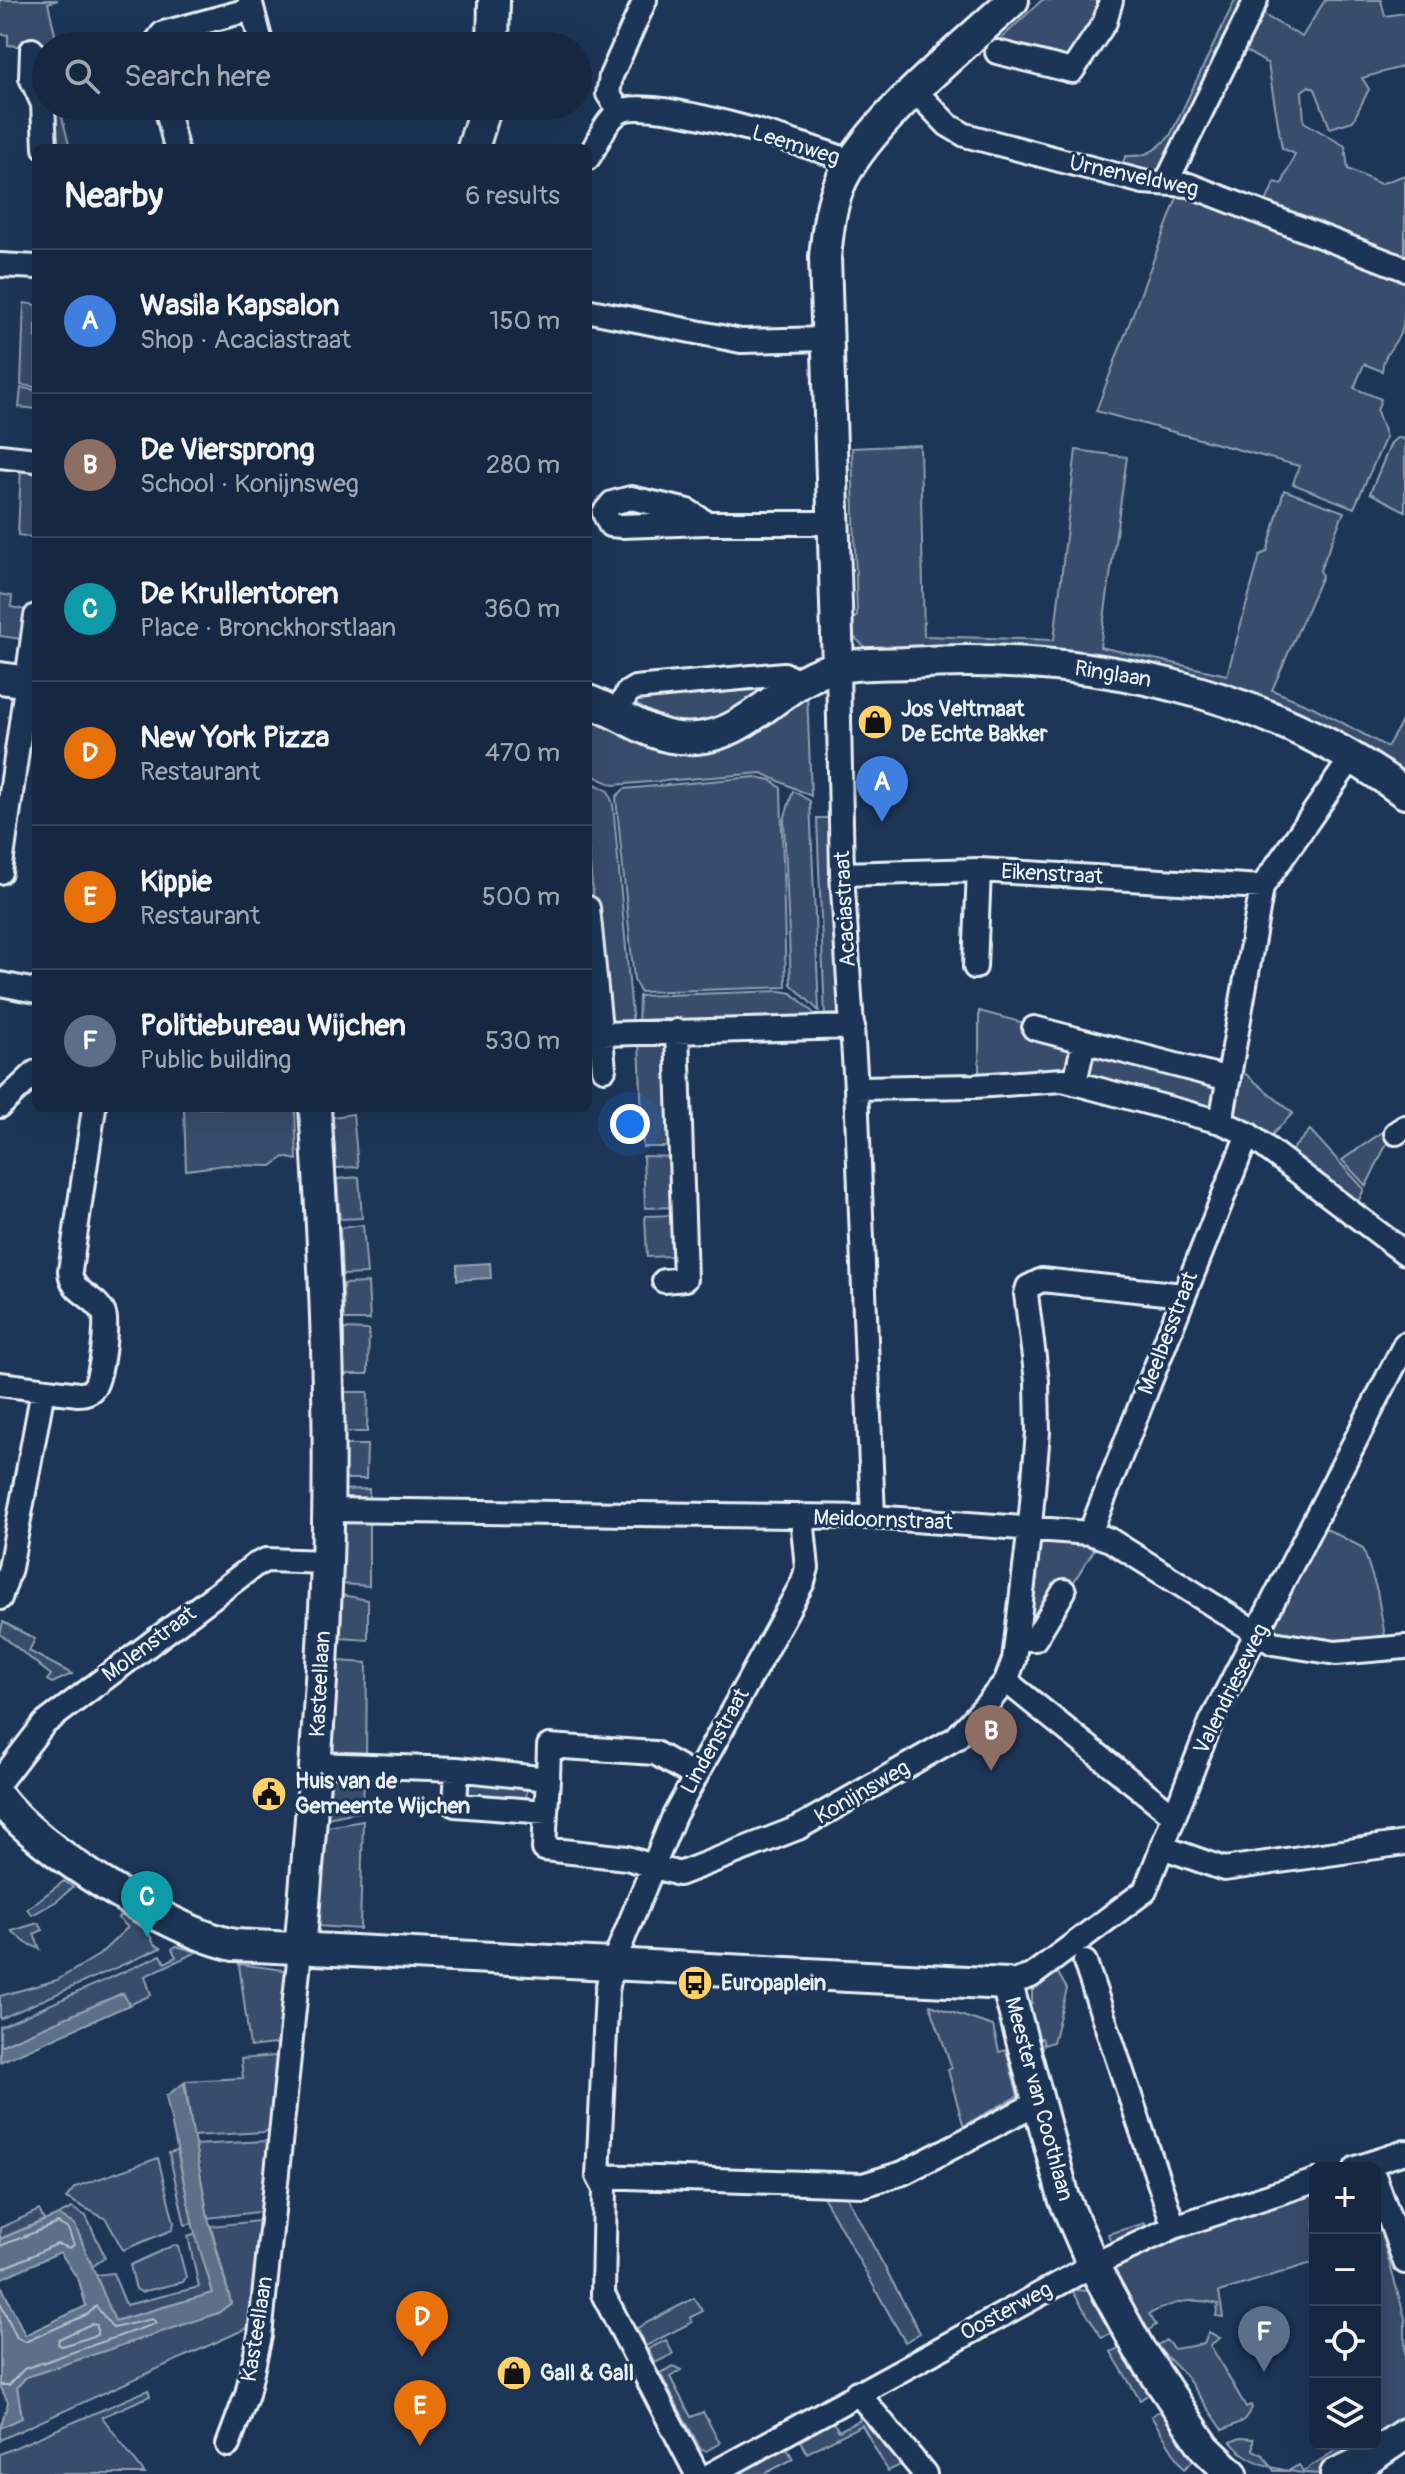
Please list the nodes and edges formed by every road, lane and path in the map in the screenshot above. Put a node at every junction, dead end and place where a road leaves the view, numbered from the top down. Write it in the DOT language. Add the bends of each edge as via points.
graph roads {
  1 [pos="494,0"];
  2 [pos="645,0"];
  3 [pos="1013,0"];
  4 [pos="1256,0"];
  5 [pos="1108,1"];
  6 [pos="251,4"];
  7 [pos="166,32"];
  8 [pos="258,32"];
  9 [pos="493,32"];
  10 [pos="32,50"];
  11 [pos="997,52"];
  12 [pos="32,80"];
  13 [pos="916,92"];
  14 [pos="620,111"];
  15 [pos="44,120"];
  16 [pos="169,120"];
  17 [pos="482,120"];
  18 [pos="45,144"];
  19 [pos="175,144"];
  20 [pos="474,144"];
  21 [pos="592,151"];
  22 [pos="853,162"];
  23 [pos="1167,181"];
  24 [pos="0,265"];
  25 [pos="32,267"];
  26 [pos="1405,269"];
  27 [pos="592,311"];
  28 [pos="829,339"];
  29 [pos="0,456"];
  30 [pos="32,460"];
  31 [pos="707,523"];
  32 [pos="835,523"];
  33 [pos="32,633"];
  34 [pos="838,667"];
  35 [pos="21,681"];
  36 [pos="799,684"];
  37 [pos="592,703"];
  38 [pos="617,714"];
  39 [pos="1353,756"];
  40 [pos="1405,793"];
  41 [pos="979,870"];
  42 [pos="0,872"];
  43 [pos="842,874"];
  44 [pos="1262,887"];
  45 [pos="592,944"];
  46 [pos="975,967"];
  47 [pos="0,984"];
  48 [pos="32,990"];
  49 [pos="853,1027"];
  50 [pos="1034,1028"];
  51 [pos="677,1031"];
  52 [pos="602,1034"];
  53 [pos="1084,1042"];
  54 [pos="604,1069"];
  55 [pos="32,1076"];
  56 [pos="1229,1079"];
  57 [pos="1075,1082"];
  58 [pos="856,1088"];
  59 [pos="0,1106"];
  60 [pos="93,1112"];
  61 [pos="315,1112"];
  62 [pos="1221,1122"];
  63 [pos="1248,1134"];
  64 [pos="1405,1253"];
  65 [pos="664,1281"];
  66 [pos="1183,1295"];
  67 [pos="1405,1344"];
  68 [pos="0,1384"];
  69 [pos="43,1390"];
  70 [pos="328,1510"];
  71 [pos="802,1517"];
  72 [pos="873,1517"];
  73 [pos="1030,1526"];
  74 [pos="1090,1533"];
  75 [pos="327,1562"];
  76 [pos="1064,1591"];
  77 [pos="1,1593"];
  78 [pos="1258,1633"];
  79 [pos="1019,1639"];
  80 [pos="1405,1647"];
  81 [pos="1006,1681"];
  82 [pos="316,1764"];
  83 [pos="457,1769"];
  84 [pos="695,1776"];
  85 [pos="548,1779"];
  86 [pos="0,1781"];
  87 [pos="0,1799"];
  88 [pos="546,1812"];
  89 [pos="1173,1815"];
  90 [pos="1405,1843"];
  91 [pos="1162,1847"];
  92 [pos="652,1867"];
  93 [pos="300,1951"];
  94 [pos="1085,1962"];
  95 [pos="612,1966"];
  96 [pos="1007,1984"];
  97 [pos="1037,2103"];
  98 [pos="1405,2152"];
  99 [pos="1381,2163"];
  100 [pos="598,2176"];
  101 [pos="1309,2183"];
  102 [pos="1381,2202"];
  103 [pos="1174,2227"];
  104 [pos="1405,2262"];
  105 [pos="1093,2265"];
  106 [pos="857,2392"];
  107 [pos="1405,2434"];
  108 [pos="228,2445"];
  109 [pos="1211,2463"];
  110 [pos="1361,2466"];
  111 [pos="697,2474"];
  112 [pos="712,2474"];
  113 [pos="925,2474"];
  114 [pos="1232,2474"];
  115 [pos="1336,2474"];
  1 -- 9 [label="street"];
  2 -- 14 [label="street" via="611,76 608,94"];
  3 -- 13 [label="street, Leemweg"];
  4 -- 23 [label="street"];
  5 -- 11 [label="street" via="1105,22 1072,71"];
  6 -- 7 [label="street"];
  6 -- 8 [label="street"];
  10 -- 12 [label="street"];
  13 -- 22 [label="street, Leemweg"];
  13 -- 23 [label="street, Urnenveldweg" via="965,135 1143,182"];
  14 -- 21 [label="street"];
  14 -- 22 [label="street, Leemweg" via="655,107"];
  15 -- 18 [label="street"];
  16 -- 19 [label="street"];
  17 -- 20 [label="street"];
  22 -- 28 [label="street, Acaciastraat" via="829,215"];
  23 -- 26 [label="street, Urnenveldweg"];
  24 -- 25 [label="street"];
  27 -- 28 [label="street" via="741,341"];
  28 -- 32 [label="street, Acaciastraat"];
  29 -- 30 [label="street"];
  31 -- 32 [label="street"];
  32 -- 34 [label="street, Acaciastraat"];
  33 -- 35 [label="street"];
  34 -- 36 [label="street, Ringlaan"];
  34 -- 39 [label="street, Ringlaan" via="992,660 1099,671 1217,697 1308,732"];
  34 -- 43 [label="street, Acaciastraat"];
  35 -- 42 [label="street"];
  36 -- 38 [label="street" via="784,674 635,688"];
  36 -- 38 [label="street, Ringlaan" via="744,724 718,734 670,736"];
  37 -- 38 [label="street, Ringlaan"];
  39 -- 40 [label="street, Ringlaan"];
  39 -- 44 [label="street"];
  41 -- 43 [label="street, Eikenstraat"];
  41 -- 44 [label="street, Eikenstraat"];
  41 -- 46 [label="street"];
  43 -- 49 [label="street, Acaciastraat"];
  44 -- 56 [label="street"];
  45 -- 52 [label="street"];
  47 -- 48 [label="street"];
  49 -- 51 [label="street"];
  49 -- 58 [label="street, Acaciastraat"];
  50 -- 53 [label="street"];
  51 -- 52 [label="street"];
  51 -- 65 [label="street" via="685,1279"];
  52 -- 54 [label="street"];
  53 -- 56 [label="street"];
  53 -- 57 [label="street"];
  55 -- 59 [label="street"];
  56 -- 62 [label="street"];
  57 -- 58 [label="street"];
  57 -- 62 [label="street"];
  58 -- 72 [label="street, Acaciastraat"];
  60 -- 69 [label="street" via="70,1271 74,1285 106,1319 99,1375 94,1388 84,1394"];
  61 -- 70 [label="street, Kasteellaan" via="326,1270"];
  62 -- 63 [label="street"];
  63 -- 64 [label="street"];
  63 -- 66 [label="street, Meelbesstraat"];
  66 -- 73 [label="street, Konijnsweg" via="1042,1280 1028,1287 1038,1419"];
  66 -- 74 [label="street, Meelbesstraat"];
  67 -- 78 [label="street, Valendrieseweg"];
  68 -- 69 [label="street"];
  69 -- 77 [label="street"];
  70 -- 71 [label="street, Meidoornstraat"];
  70 -- 75 [label="street, Kasteellaan"];
  71 -- 72 [label="street, Meidoornstraat"];
  71 -- 84 [label="street, Lindenstraat" via="807,1568 803,1582"];
  72 -- 73 [label="street, Meidoornstraat"];
  73 -- 74 [label="street, Meidoornstraat"];
  73 -- 79 [label="street, Konijnsweg"];
  74 -- 78 [label="street, Meidoornstraat" via="1110,1540"];
  75 -- 82 [label="street, Kasteellaan"];
  75 -- 86 [label="street, Molenstraat" via="266,1560 255,1565 38,1731"];
  76 -- 79 [label="street" via="1035,1639"];
  78 -- 80 [label="street, Meidoornstraat" via="1273,1643 1307,1651"];
  78 -- 89 [label="street, Valendrieseweg" via="1211,1722"];
  79 -- 81 [label="street, Konijnsweg"];
  81 -- 89 [label="street"];
  81 -- 92 [label="street, Konijnsweg" via="956,1738 798,1828 679,1874"];
  82 -- 83 [label="street"];
  82 -- 93 [label="street, Kasteellaan"];
  83 -- 85 [label="street"];
  83 -- 88 [label="street" via="455,1805"];
  84 -- 85 [label="street" via="655,1753 549,1746"];
  84 -- 92 [label="street, Lindenstraat"];
  85 -- 88 [label="street"];
  87 -- 93 [label="street, Meester van Coothlaan" via="36,1837 189,1931 234,1945"];
  88 -- 92 [label="street, Konijnsweg" via="544,1849 618,1856"];
  89 -- 91 [label="street, Valendrieseweg"];
  90 -- 91 [label="street" via="1224,1869"];
  91 -- 96 [label="street, Valendrieseweg" via="1145,1891 1031,1976"];
  92 -- 95 [label="street, Lindenstraat"];
  93 -- 95 [label="street, Meester van Coothlaan"];
  93 -- 108 [label="street, Kasteellaan" via="253,2371"];
  94 -- 103 [label="street"];
  95 -- 96 [label="street, Meester van Coothlaan"];
  95 -- 100 [label="street" via="605,2008"];
  96 -- 97 [label="street, Meester van Coothlaan"];
  97 -- 100 [label="street" via="903,2173 863,2185"];
  97 -- 105 [label="street, Meester van Coothlaan" via="1064,2198"];
  98 -- 99 [label="street"];
  100 -- 111 [label="street" via="605,2189 603,2294"];
  101 -- 103 [label="street, Oosterweg"];
  102 -- 104 [label="street"];
  103 -- 105 [label="street, Oosterweg"];
  105 -- 106 [label="street, Oosterweg"];
  105 -- 109 [label="street, Meester van Coothlaan"];
  106 -- 112 [label="street, Oosterweg"];
  106 -- 113 [label="street"];
  107 -- 110 [label="street"];
  109 -- 114 [label="street, Meester van Coothlaan"];
  110 -- 115 [label="street"];
}
